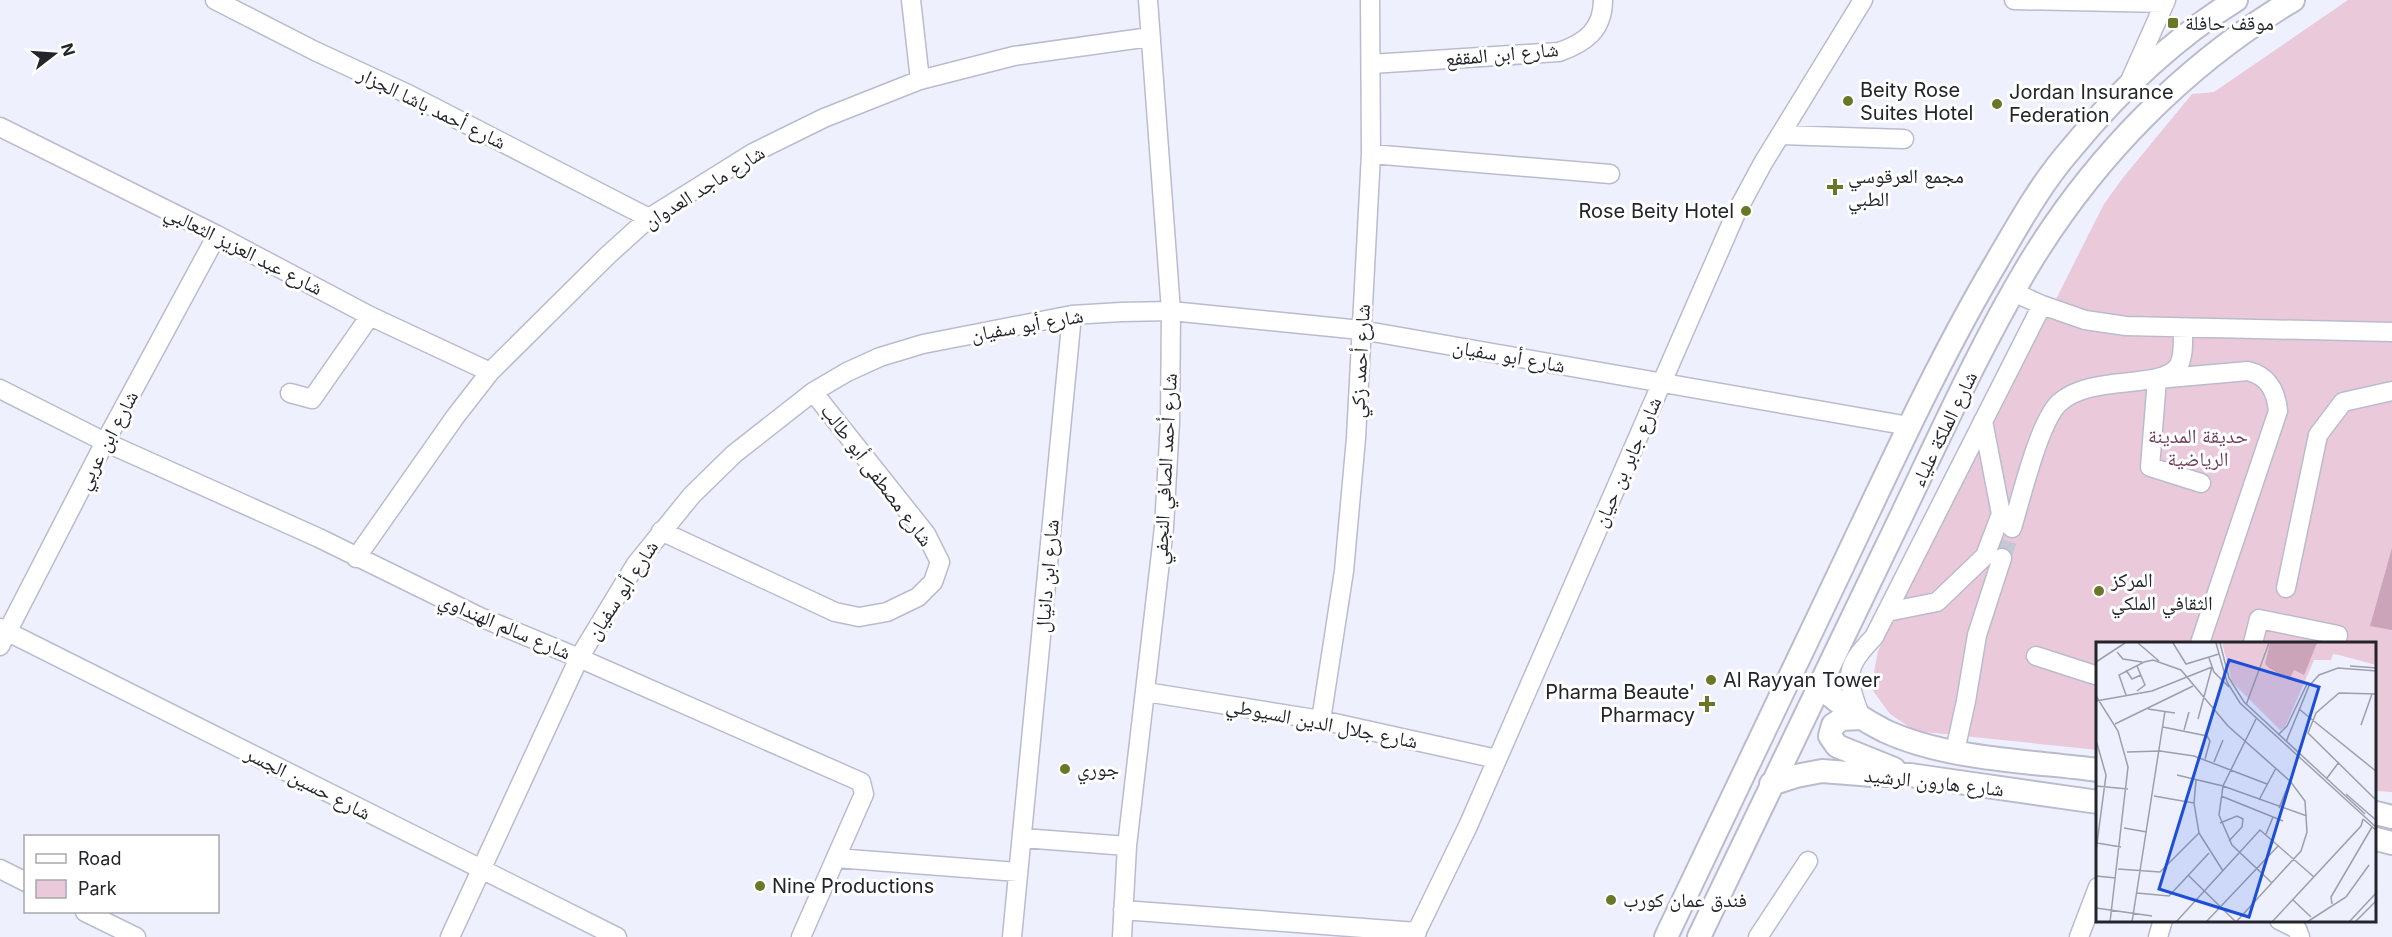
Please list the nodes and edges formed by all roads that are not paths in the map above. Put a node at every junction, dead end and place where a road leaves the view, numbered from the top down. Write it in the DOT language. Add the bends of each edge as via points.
graph roads {
  1 [pos="215,0"];
  2 [pos="910,0"];
  3 [pos="1148,0"];
  4 [pos="1370,0"];
  5 [pos="1603,0"];
  6 [pos="1863,0"];
  7 [pos="2014,0"];
  8 [pos="2236,0"];
  9 [pos="2294,0"];
  10 [pos="2166,1"];
  11 [pos="1150,37"];
  12 [pos="1371,64"];
  13 [pos="920,80"];
  14 [pos="2126,90"];
  15 [pos="0,126"];
  16 [pos="1781,135"];
  17 [pos="1904,139"];
  18 [pos="1371,154"];
  19 [pos="1610,174"];
  20 [pos="649,218"];
  21 [pos="216,235"];
  22 [pos="2013,292"];
  23 [pos="2042,305"];
  24 [pos="1171,311"];
  25 [pos="1072,315"];
  26 [pos="370,316"];
  27 [pos="2183,329"];
  28 [pos="1361,330"];
  29 [pos="2392,332"];
  30 [pos="490,372"];
  31 [pos="2157,379"];
  32 [pos="1662,382"];
  33 [pos="0,389"];
  34 [pos="813,392"];
  35 [pos="2392,392"];
  36 [pos="290,393"];
  37 [pos="1983,421"];
  38 [pos="1909,426"];
  39 [pos="105,442"];
  40 [pos="2201,483"];
  41 [pos="2012,528"];
  42 [pos="661,531"];
  43 [pos="356,558"];
  44 [pos="2002,558"];
  45 [pos="2286,588"];
  46 [pos="1887,612"];
  47 [pos="2,635"];
  48 [pos="2200,642"];
  49 [pos="2253,642"];
  50 [pos="2336,642"];
  51 [pos="2036,656"];
  52 [pos="579,658"];
  53 [pos="2096,675"];
  54 [pos="1820,687"];
  55 [pos="1146,692"];
  56 [pos="1861,718"];
  57 [pos="1321,720"];
  58 [pos="1955,751"];
  59 [pos="1497,759"];
  60 [pos="2096,770"];
  61 [pos="1910,775"];
  62 [pos="1771,784"];
  63 [pos="2096,802"];
  64 [pos="2377,813"];
  65 [pos="2392,817"];
  66 [pos="1023,838"];
  67 [pos="2377,839"];
  68 [pos="2392,843"];
  69 [pos="1127,846"];
  70 [pos="836,858"];
  71 [pos="1808,861"];
  72 [pos="0,869"];
  73 [pos="482,870"];
  74 [pos="1018,872"];
  75 [pos="24,881"];
  76 [pos="2096,892"];
  77 [pos="1123,910"];
  78 [pos="87,913"];
  79 [pos="2163,922"];
  80 [pos="2278,922"];
  81 [pos="2281,922"];
  82 [pos="1415,935"];
  83 [pos="136,937"];
  84 [pos="450,937"];
  85 [pos="617,937"];
  86 [pos="801,937"];
  87 [pos="1012,937"];
  88 [pos="1122,937"];
  89 [pos="1666,937"];
  90 [pos="1699,937"];
  91 [pos="1758,937"];
  92 [pos="2079,937"];
  93 [pos="2158,937"];
  94 [pos="2271,937"];
  95 [pos="2300,937"];
  1 -- 20 [label="street, شارع أحمد باشا الجزار"];
  2 -- 13 [label="street"];
  3 -- 11 [label="street, شارع أحمد الصافي النجفي"];
  4 -- 12 [label="street, شارع أحمد زكي"];
  5 -- 12 [label="street, شارع ابن المقفع" via="1594,31 1578,45 1559,52"];
  6 -- 16 [label="street, شارع جابر بن حيان"];
  7 -- 10 [label="street"];
  8 -- 14 [label="main road, شارع الملكة علياء" via="2173,45"];
  9 -- 22 [label="main road, شارع الملكة علياء" via="2216,51 2149,111 2087,180"];
  10 -- 14 [label="street"];
  11 -- 13 [label="street, شارع ماجد العدوان" via="1014,56"];
  11 -- 24 [label="street, شارع أحمد الصافي النجفي"];
  12 -- 18 [label="street, شارع أحمد زكي"];
  13 -- 20 [label="street, شارع ماجد العدوان" via="824,118 753,153"];
  14 -- 38 [label="main road, شارع الملكة علياء" via="2070,149 2014,232 1971,305"];
  15 -- 21 [label="street, شارع عبد العزيز الثعالبي"];
  16 -- 17 [label="street"];
  16 -- 32 [label="street, شارع جابر بن حيان" via="1736,213"];
  18 -- 19 [label="street"];
  18 -- 28 [label="street, شارع أحمد زكي"];
  20 -- 30 [label="street, شارع ماجد العدوان"];
  21 -- 26 [label="street, شارع عبد العزيز الثعالبي"];
  21 -- 39 [label="street, شارع ابن عربي"];
  22 -- 23 [label="street"];
  22 -- 54 [label="main road, شارع الملكة علياء"];
  23 -- 27 [label="street" via="2085,320"];
  23 -- 37 [label="street"];
  24 -- 25 [label="street, شارع أبو سفيان"];
  24 -- 28 [label="street, شارع أبو سفيان"];
  24 -- 55 [label="street, شارع أحمد الصافي النجفي" via="1164,526"];
  25 -- 34 [label="street, شارع أبو سفيان" via="923,344 880,357"];
  25 -- 66 [label="street, شارع ابن دانيال"];
  26 -- 30 [label="street, شارع عبد العزيز الثعالبي"];
  26 -- 36 [label="street" via="312,399"];
  27 -- 29 [label="street"];
  27 -- 31 [label="street" via="2178,367"];
  28 -- 32 [label="street, شارع أبو سفيان"];
  28 -- 57 [label="street, شارع أحمد زكي" via="1348,537"];
  30 -- 43 [label="street, شارع ماجد العدوان"];
  31 -- 40 [label="street" via="2150,467"];
  31 -- 41 [label="street" via="2085,388 2058,404 2046,421"];
  31 -- 48 [label="street" via="2248,371 2261,374 2271,384 2277,399 2278,411"];
  32 -- 38 [label="street, شارع أبو سفيان"];
  32 -- 59 [label="street, شارع جابر بن حيان"];
  33 -- 39 [label="street, شارع سالم الهنداوي"];
  34 -- 42 [label="street, شارع أبو سفيان" via="734,454"];
  34 -- 42 [label="street, شارع مصطفى أبو طالب" via="926,534 940,562 933,582 918,597 887,612 859,617 835,612"];
  35 -- 45 [label="street" via="2343,402 2319,435"];
  37 -- 46 [label="street"];
  37 -- 46 [label="street" via="2001,514 1985,556 1937,602"];
  38 -- 89 [label="main road, شارع الملكة علياء"];
  39 -- 43 [label="street, شارع سالم الهنداوي" via="320,538"];
  39 -- 47 [label="street, شارع ابن عربي"];
  42 -- 52 [label="street, شارع أبو سفيان" via="636,564"];
  43 -- 52 [label="street, شارع سالم الهنداوي" via="480,617"];
  44 -- 58 [label="street" via="1977,635"];
  46 -- 56 [label="street" via="1874,637 1856,656 1850,672"];
  47 -- 73 [label="street, شارع حسين الجسر"];
  49 -- 50 [label="street" via="2259,619 2338,635"];
  51 -- 53 [label="street"];
  52 -- 70 [label="street, شارع سالم الهنداوي" via="861,782 864,794"];
  52 -- 73 [label="street, شارع أبو سفيان"];
  54 -- 56 [label="main road, شارع هارون الرشيد"];
  54 -- 62 [label="main road, شارع الملكة علياء"];
  55 -- 57 [label="street, شارع جلال الدين السيوطي"];
  55 -- 69 [label="street, شارع أحمد الصافي النجفي"];
  56 -- 58 [label="main road, شارع هارون الرشيد" via="1886,731"];
  56 -- 61 [label="main road" via="1842,719 1833,725 1830,736 1837,746"];
  57 -- 59 [label="street, شارع جلال الدين السيوطي"];
  58 -- 60 [label="main road, شارع هارون الرشيد"];
  59 -- 82 [label="street, شارع جابر بن حيان"];
  61 -- 62 [label="main road, شارع هارون الرشيد" via="1822,771"];
  61 -- 63 [label="main road, شارع هارون الرشيد"];
  62 -- 90 [label="main road, شارع الملكة علياء"];
  64 -- 65 [label="main road"];
  66 -- 69 [label="street"];
  66 -- 74 [label="street, شارع ابن دانيال"];
  67 -- 68 [label="main road"];
  69 -- 77 [label="street, شارع أحمد الصافي النجفي"];
  70 -- 74 [label="street"];
  70 -- 86 [label="street, شارع سالم الهنداوي"];
  71 -- 91 [label="street"];
  72 -- 75 [label="street"];
  73 -- 84 [label="street, شارع أبو سفيان"];
  73 -- 85 [label="street, شارع حسين الجسر"];
  74 -- 87 [label="street, شارع ابن دانيال"];
  76 -- 92 [label="street"];
  77 -- 82 [label="street"];
  77 -- 88 [label="street, شارع أحمد الصافي النجفي"];
  78 -- 83 [label="street"];
  79 -- 93 [label="street"];
  80 -- 94 [label="street"];
  81 -- 95 [label="street" via="2297,929"];
}
